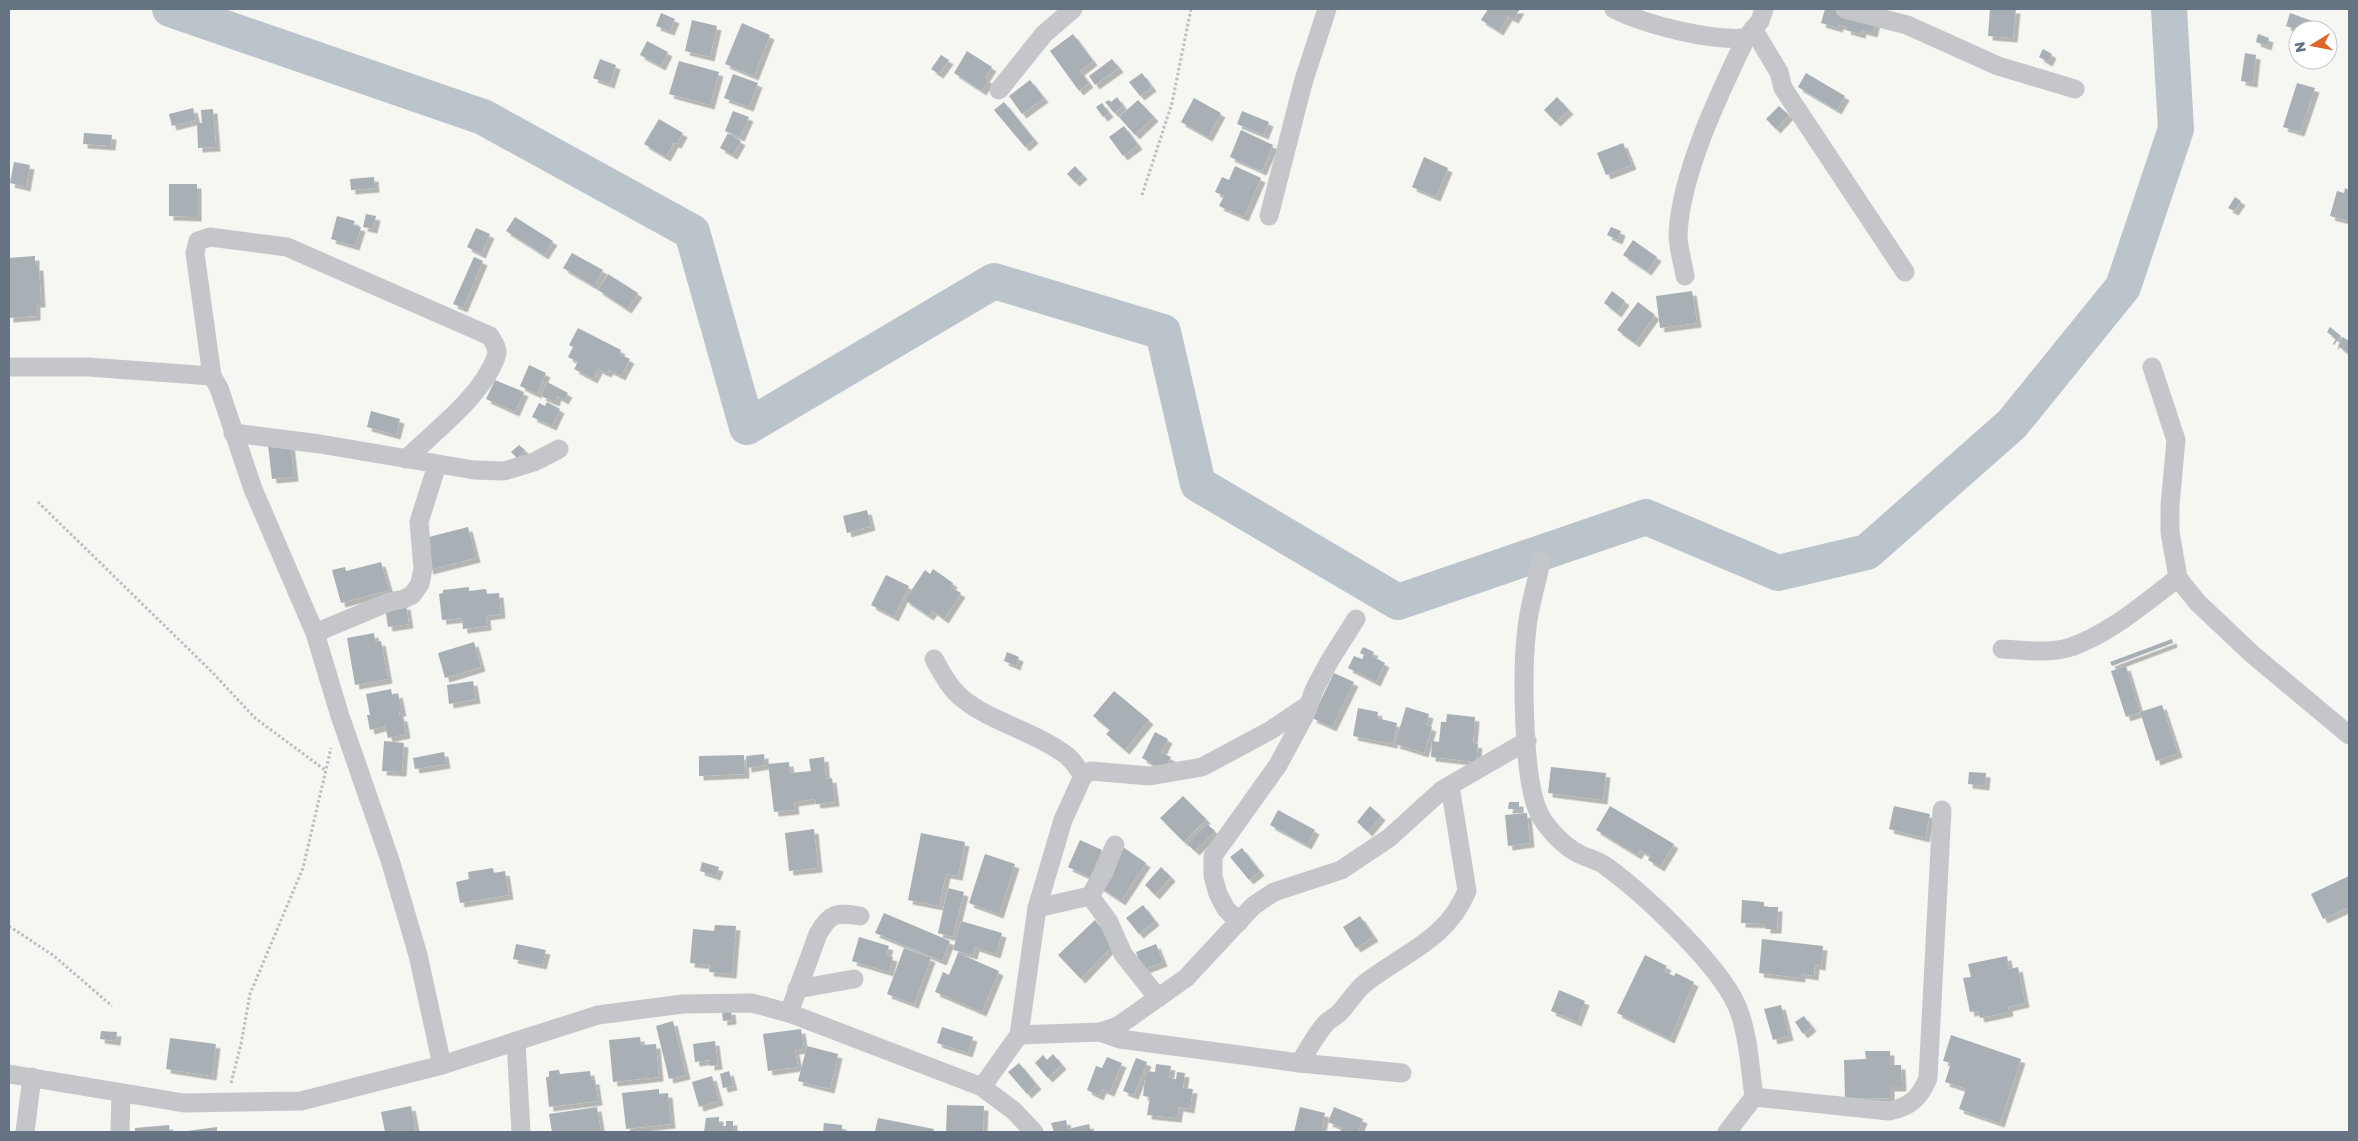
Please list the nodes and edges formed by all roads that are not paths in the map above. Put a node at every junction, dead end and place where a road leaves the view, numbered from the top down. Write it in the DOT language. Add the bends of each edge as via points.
graph roads {
  1 [pos="1073,9"];
  2 [pos="1327,9"];
  3 [pos="1614,9"];
  4 [pos="1764,9"];
  5 [pos="1846,9"];
  6 [pos="1750,33"];
  7 [pos="2075,89"];
  8 [pos="999,90"];
  9 [pos="1269,216"];
  10 [pos="1905,272"];
  11 [pos="1685,276"];
  12 [pos="2152,366"];
  13 [pos="9,367"];
  14 [pos="212,376"];
  15 [pos="233,433"];
  16 [pos="559,449"];
  17 [pos="406,459"];
  18 [pos="437,465"];
  19 [pos="1541,561"];
  20 [pos="2178,578"];
  21 [pos="1356,619"];
  22 [pos="315,633"];
  23 [pos="2002,649"];
  24 [pos="934,659"];
  25 [pos="1308,705"];
  26 [pos="2349,735"];
  27 [pos="1527,741"];
  28 [pos="1082,776"];
  29 [pos="1450,786"];
  30 [pos="1942,810"];
  31 [pos="1115,845"];
  32 [pos="1090,896"];
  33 [pos="1037,908"];
  34 [pos="860,916"];
  35 [pos="1238,922"];
  36 [pos="854,979"];
  37 [pos="797,989"];
  38 [pos="1158,998"];
  39 [pos="789,1013"];
  40 [pos="1100,1032"];
  41 [pos="1019,1035"];
  42 [pos="516,1041"];
  43 [pos="1300,1063"];
  44 [pos="442,1065"];
  45 [pos="1402,1073"];
  46 [pos="9,1074"];
  47 [pos="32,1077"];
  48 [pos="982,1087"];
  49 [pos="121,1094"];
  50 [pos="1754,1096"];
  51 [pos="25,1132"];
  52 [pos="120,1132"];
  53 [pos="521,1132"];
  54 [pos="1034,1132"];
  55 [pos="1727,1132"];
  1 -- 8 [label="street" via="1044,34"];
  2 -- 9 [label="street" via="1303,83"];
  3 -- 6 [label="street" via="1636,20 1729,40"];
  4 -- 6 [label="street" via="1760,21"];
  5 -- 7 [label="street" via="1907,25 1998,66"];
  6 -- 10 [label="street" via="1779,72 1784,88"];
  6 -- 11 [label="street" via="1718,96 1684,195 1678,236"];
  12 -- 20 [label="street" via="2176,440 2170,532"];
  13 -- 14 [label="street" via="88,367"];
  14 -- 15 [label="street"];
  14 -- 17 [label="street" via="195,253 198,241 210,237 250,241 287,247 316,258 490,336 496,345 496,356 478,389"];
  15 -- 17 [label="street"];
  15 -- 22 [label="street" via="253,489"];
  16 -- 18 [label="street" via="534,462 504,471"];
  17 -- 18 [label="street"];
  18 -- 22 [label="street" via="419,522 424,568 420,584 412,595 404,599 389,602"];
  19 -- 27 [label="street" via="1527,627"];
  20 -- 23 [label="street" via="2106,630 2070,647 2038,651"];
  20 -- 26 [label="street" via="2197,602 2252,654"];
  21 -- 25 [label="street" via="1330,660"];
  22 -- 44 [label="street" via="418,955"];
  24 -- 28 [label="street" via="964,700 1068,755"];
  25 -- 28 [label="street" via="1271,730 1202,767 1150,776 1091,771"];
  25 -- 35 [label="street" via="1278,766 1212,856 1218,894"];
  27 -- 29 [label="street"];
  27 -- 50 [label="street" via="1530,787 1540,815 1556,835 1574,851 1597,860 1650,903 1723,982 1740,1014"];
  28 -- 33 [label="street" via="1064,820"];
  29 -- 35 [label="street" via="1389,838 1341,870 1274,892 1253,906"];
  29 -- 43 [label="street" via="1467,891 1461,906 1428,943 1366,983 1352,996 1312,1041"];
  30 -- 50 [label="street" via="1928,1078 1923,1091 1914,1102 1902,1109 1889,1111"];
  31 -- 32 [label="street"];
  32 -- 33 [label="street"];
  32 -- 38 [label="street" via="1109,922 1123,954"];
  33 -- 41 [label="street"];
  34 -- 37 [label="street" via="833,915 824,924"];
  35 -- 38 [label="street" via="1186,978"];
  36 -- 37 [label="street"];
  37 -- 39 [label="street"];
  38 -- 40 [label="street" via="1118,1026"];
  39 -- 42 [label="street" via="752,1003 683,1004 598,1015"];
  39 -- 48 [label="street"];
  40 -- 41 [label="street"];
  40 -- 43 [label="street" via="1120,1039"];
  41 -- 48 [label="street"];
  42 -- 44 [label="street"];
  42 -- 53 [label="street"];
  43 -- 45 [label="street"];
  44 -- 49 [label="street" via="300,1101 184,1103"];
  46 -- 47 [label="street"];
  47 -- 49 [label="street"];
  47 -- 51 [label="street"];
  48 -- 54 [label="street" via="1013,1110"];
  49 -- 52 [label="street"];
  50 -- 55 [label="street"];
}
